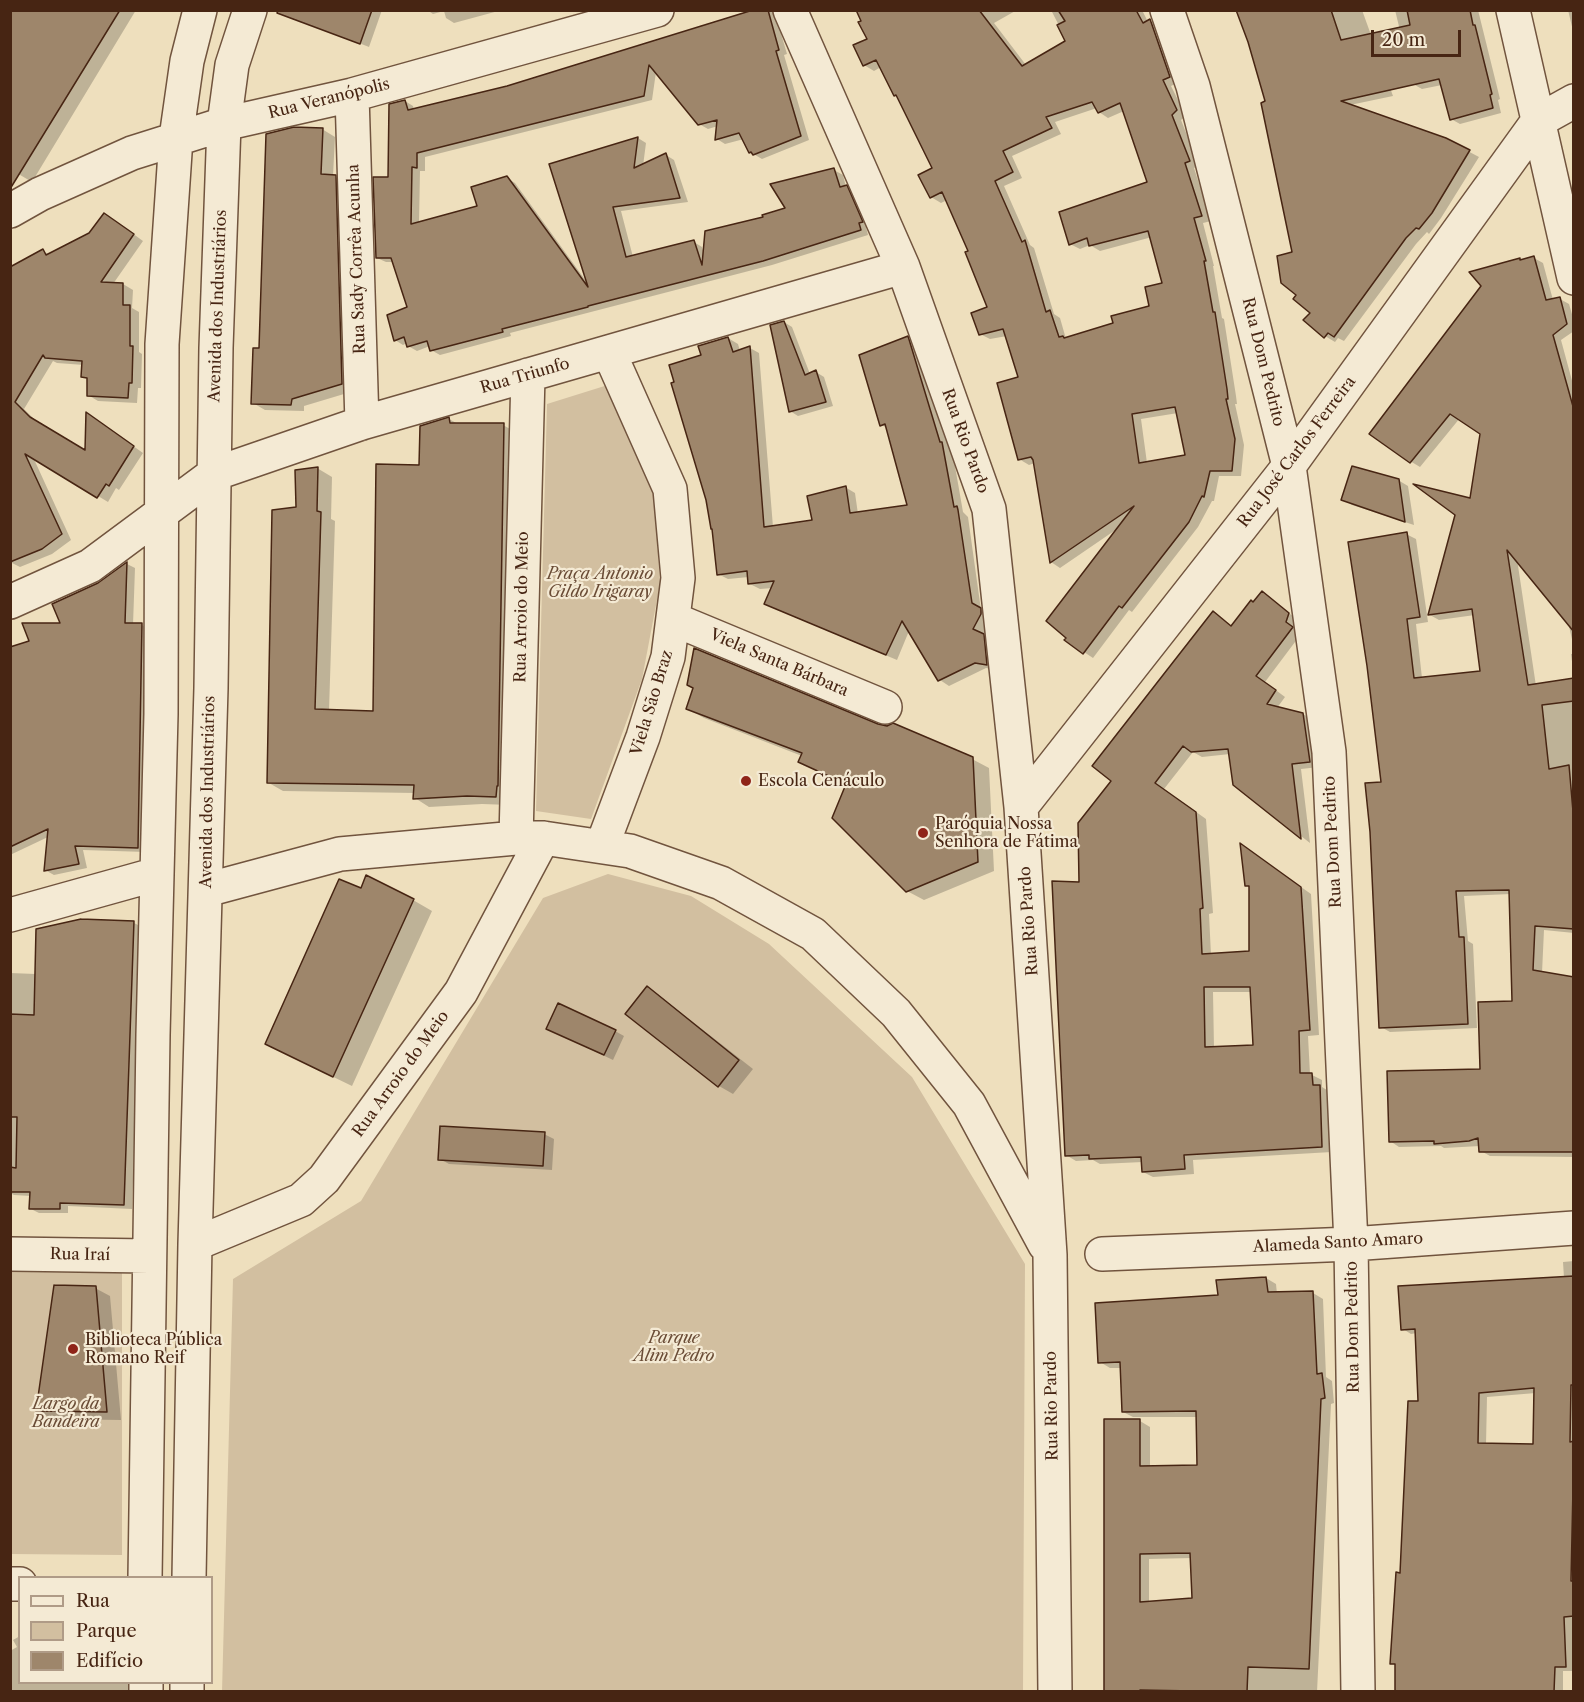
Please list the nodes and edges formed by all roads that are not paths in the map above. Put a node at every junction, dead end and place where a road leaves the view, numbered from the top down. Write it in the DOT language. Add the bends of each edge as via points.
graph roads {
  1 [pos="200,10"];
  2 [pos="250,10"];
  3 [pos="657,10"];
  4 [pos="790,10"];
  5 [pos="1167,10"];
  6 [pos="1513,10"];
  7 [pos="352,94"];
  8 [pos="1574,101"];
  9 [pos="1538,121"];
  10 [pos="224,124"];
  11 [pos="176,138"];
  12 [pos="10,211"];
  13 [pos="903,267"];
  14 [pos="1574,278"];
  15 [pos="609,352"];
  16 [pos="528,375"];
  17 [pos="362,423"];
  18 [pos="1289,466"];
  19 [pos="214,474"];
  20 [pos="161,515"];
  21 [pos="10,602"];
  22 [pos="673,619"];
  23 [pos="885,707"];
  24 [pos="1021,807"];
  25 [pos="530,838"];
  26 [pos="602,846"];
  27 [pos="158,874"];
  28 [pos="206,890"];
  29 [pos="10,915"];
  30 [pos="200,1034"];
  31 [pos="153,1035"];
  32 [pos="1574,1228"];
  33 [pos="195,1244"];
  34 [pos="1352,1244"];
  35 [pos="10,1254"];
  36 [pos="1102,1254"];
  37 [pos="1050,1255"];
  38 [pos="149,1256"];
  39 [pos="145,1576"];
  40 [pos="189,1576"];
  41 [pos="1055,1692"];
  42 [pos="1358,1692"];
  1 -- 11 [label="street" via="187,61"];
  2 -- 10 [label="street, Avenida dos Industriários" via="232,64"];
  3 -- 7 [label="street, Rua Veranópolis"];
  4 -- 13 [label="street, Rua Rio Pardo"];
  5 -- 18 [label="street, Rua Dom Pedrito" via="1192,86"];
  6 -- 9 [label="street"];
  7 -- 10 [label="street, Rua Veranópolis"];
  7 -- 17 [label="street, Rua Sady Corrêa Acunha"];
  8 -- 9 [label="street, Rua José Carlos Ferreira"];
  9 -- 14 [label="street"];
  9 -- 18 [label="street, Rua José Carlos Ferreira"];
  10 -- 11 [label="street, Rua Veranópolis"];
  10 -- 19 [label="street, Avenida dos Industriários"];
  11 -- 12 [label="street, Rua Veranópolis" via="89,171"];
  11 -- 20 [label="street" via="162,344"];
  13 -- 15 [label="street, Rua Triunfo"];
  13 -- 24 [label="street, Rua Rio Pardo" via="989,509"];
  15 -- 16 [label="street, Rua Triunfo"];
  15 -- 22 [label="street, Viela São Braz" via="670,489 678,578"];
  16 -- 17 [label="street, Rua Triunfo"];
  16 -- 25 [label="street, Rua Arroio do Meio"];
  17 -- 19 [label="street, Rua Triunfo"];
  18 -- 24 [label="street, Rua José Carlos Ferreira"];
  18 -- 34 [label="street, Rua Dom Pedrito" via="1329,752"];
  19 -- 20 [label="street, Rua Triunfo"];
  19 -- 28 [label="street, Avenida dos Industriários"];
  20 -- 21 [label="street, Rua Triunfo" via="90,566"];
  20 -- 27 [label="street"];
  22 -- 23 [label="street, Viela Santa Bárbara"];
  22 -- 26 [label="street, Viela São Braz" via="668,657 643,738"];
  24 -- 37 [label="street, Rua Rio Pardo"];
  25 -- 26 [label="street"];
  25 -- 28 [label="street" via="340,854"];
  25 -- 33 [label="street, Rua Arroio do Meio" via="461,992 324,1179 301,1200"];
  26 -- 37 [label="street" via="630,851 721,883 813,934 896,1013 969,1104"];
  27 -- 29 [label="street"];
  27 -- 31 [label="street"];
  28 -- 30 [label="street, Avenida dos Industriários"];
  30 -- 31 [label="street"];
  30 -- 33 [label="street, Avenida dos Industriários"];
  31 -- 38 [label="street"];
  32 -- 34 [label="street, Alameda Santo Amaro"];
  33 -- 40 [label="street, Avenida dos Industriários"];
  34 -- 36 [label="street, Alameda Santo Amaro"];
  34 -- 42 [label="street, Rua Dom Pedrito"];
  35 -- 38 [label="street, Rua Iraí"];
  37 -- 41 [label="street, Rua Rio Pardo"];
  38 -- 39 [label="street"];
}
